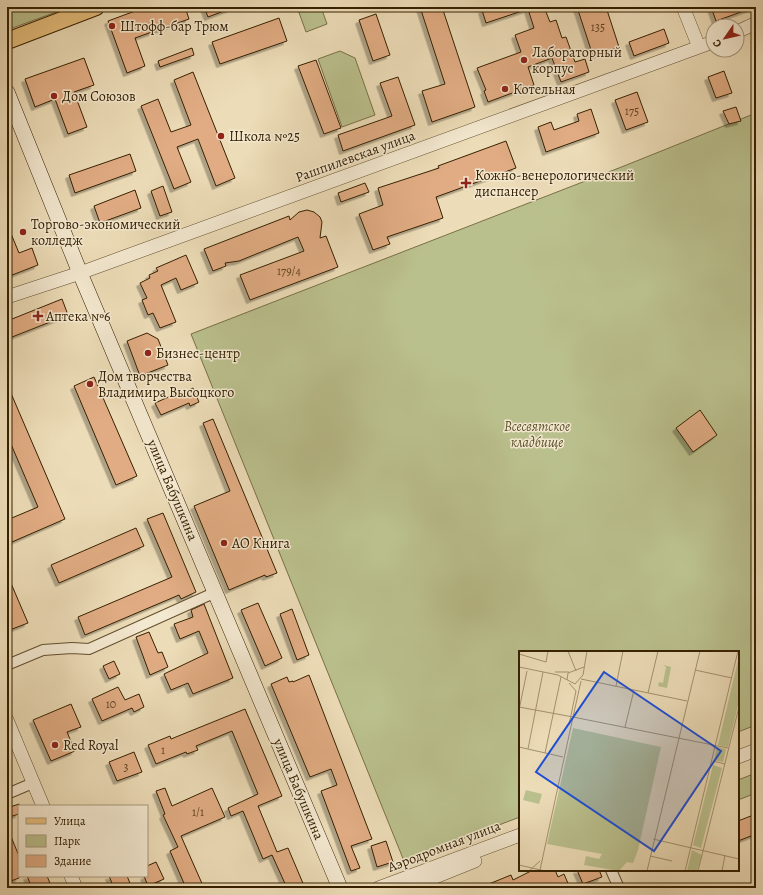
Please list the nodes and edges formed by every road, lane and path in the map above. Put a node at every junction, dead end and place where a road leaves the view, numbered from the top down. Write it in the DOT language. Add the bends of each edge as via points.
graph roads {
  1 [pos="683,7"];
  2 [pos="85,9"];
  3 [pos="756,23"];
  4 [pos="745,28"];
  5 [pos="7,41"];
  6 [pos="705,45"];
  7 [pos="699,47"];
  8 [pos="7,92"];
  9 [pos="80,272"];
  10 [pos="7,297"];
  11 [pos="216,592"];
  12 [pos="7,665"];
  13 [pos="7,720"];
  14 [pos="756,741"];
  15 [pos="739,748"];
  16 [pos="756,750"];
  17 [pos="739,757"];
  18 [pos="33,783"];
  19 [pos="7,794"];
  20 [pos="42,805"];
  21 [pos="519,835"];
  22 [pos="519,843"];
  23 [pos="611,871"];
  24 [pos="71,877"];
  25 [pos="76,888"];
  26 [pos="340,888"];
  27 [pos="378,888"];
  28 [pos="408,888"];
  29 [pos="619,888"];
  1 -- 7 [label="street"];
  2 -- 5 [label="main road"];
  3 -- 4 [label="street"];
  6 -- 7 [label="street, Рашпилевская улица"];
  7 -- 9 [label="street, Рашпилевская улица"];
  8 -- 9 [label="main road, улица Бабушкина"];
  9 -- 10 [label="street, Рашпилевская улица"];
  9 -- 11 [label="main road, улица Бабушкина"];
  11 -- 12 [label="street" via="89,649 43,650"];
  11 -- 26 [label="main road, улица Бабушкина"];
  13 -- 18 [label="street"];
  14 -- 15 [label="street"];
  16 -- 17 [label="street"];
  18 -- 19 [label="street"];
  18 -- 20 [label="street"];
  21 -- 27 [label="street, Аэродромная улица"];
  22 -- 28 [label="street, Аэродромная улица"];
  23 -- 29 [label="street"];
  24 -- 25 [label="street"];
}
